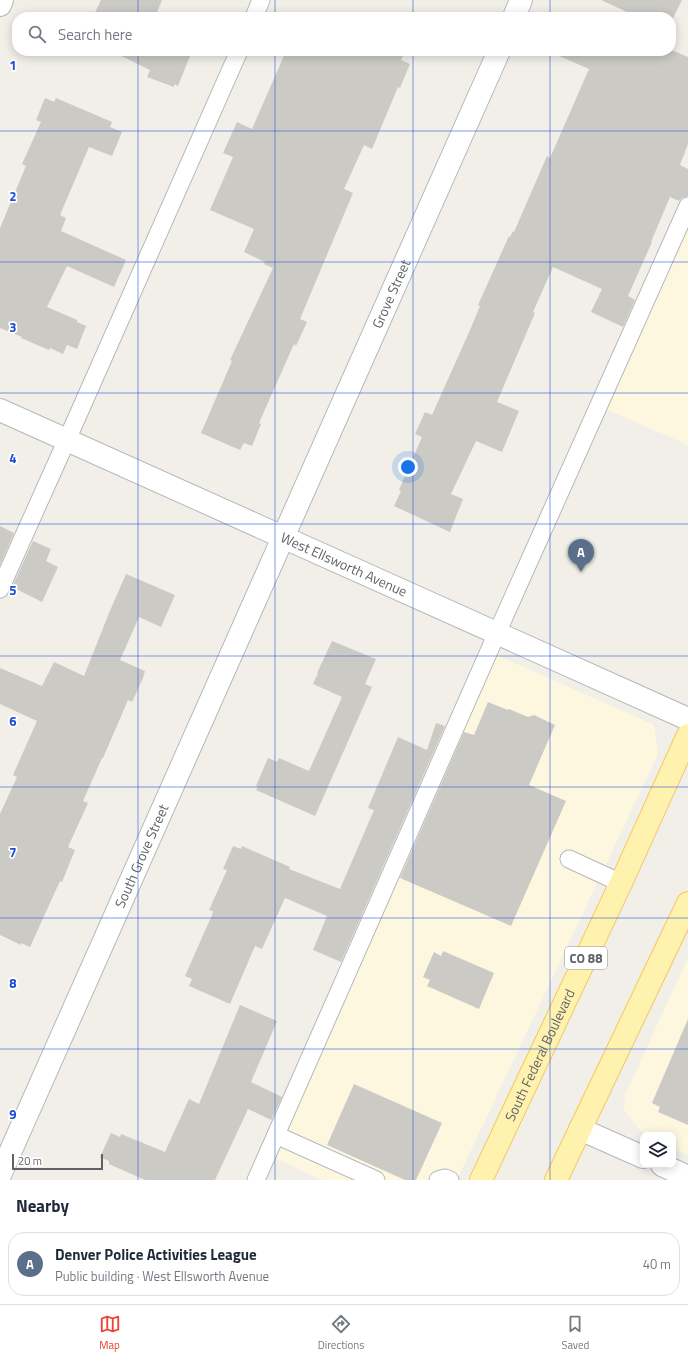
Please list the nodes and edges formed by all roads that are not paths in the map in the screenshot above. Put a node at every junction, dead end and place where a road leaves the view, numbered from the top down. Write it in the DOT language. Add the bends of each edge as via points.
graph roads {
  1 [pos="2,0"];
  2 [pos="261,0"];
  3 [pos="521,0"];
  4 [pos="0,5"];
  5 [pos="256,12"];
  6 [pos="516,12"];
  7 [pos="237,56"];
  8 [pos="497,56"];
  9 [pos="688,206"];
  10 [pos="682,237"];
  11 [pos="0,410"];
  12 [pos="67,440"];
  13 [pos="282,537"];
  14 [pos="0,589"];
  15 [pos="498,633"];
  16 [pos="688,719"];
  17 [pos="688,735"];
  18 [pos="569,859"];
  19 [pos="621,883"];
  20 [pos="688,903"];
  21 [pos="580,1129"];
  22 [pos="276,1135"];
  23 [pos="640,1156"];
  24 [pos="668,1168"];
  25 [pos="0,1175"];
  26 [pos="688,1177"];
  27 [pos="256,1180"];
  28 [pos="376,1180"];
  29 [pos="438,1180"];
  30 [pos="450,1180"];
  31 [pos="481,1180"];
  32 [pos="556,1180"];
  1 -- 4 [label="street"];
  2 -- 5 [label="lane"];
  3 -- 6 [label="street"];
  7 -- 12 [label="lane"];
  8 -- 13 [label="street, Grove Street"];
  9 -- 10 [label="lane"];
  10 -- 15 [label="lane"];
  11 -- 12 [label="street, West Ellsworth Avenue"];
  12 -- 13 [label="street, West Ellsworth Avenue"];
  12 -- 14 [label="lane"];
  13 -- 15 [label="street, West Ellsworth Avenue"];
  13 -- 25 [label="street, South Grove Street"];
  15 -- 16 [label="street, West Ellsworth Avenue"];
  15 -- 22 [label="lane"];
  17 -- 19 [label="main road, South Federal Boulevard / CO 88"];
  18 -- 19 [label="lane"];
  19 -- 31 [label="main road, South Federal Boulevard / CO 88"];
  20 -- 21 [label="main road"];
  21 -- 23 [label="street"];
  21 -- 32 [label="main road"];
  22 -- 27 [label="lane"];
  22 -- 28 [label="lane"];
  24 -- 26 [label="street"];
  29 -- 30 [label="lane"];
}
